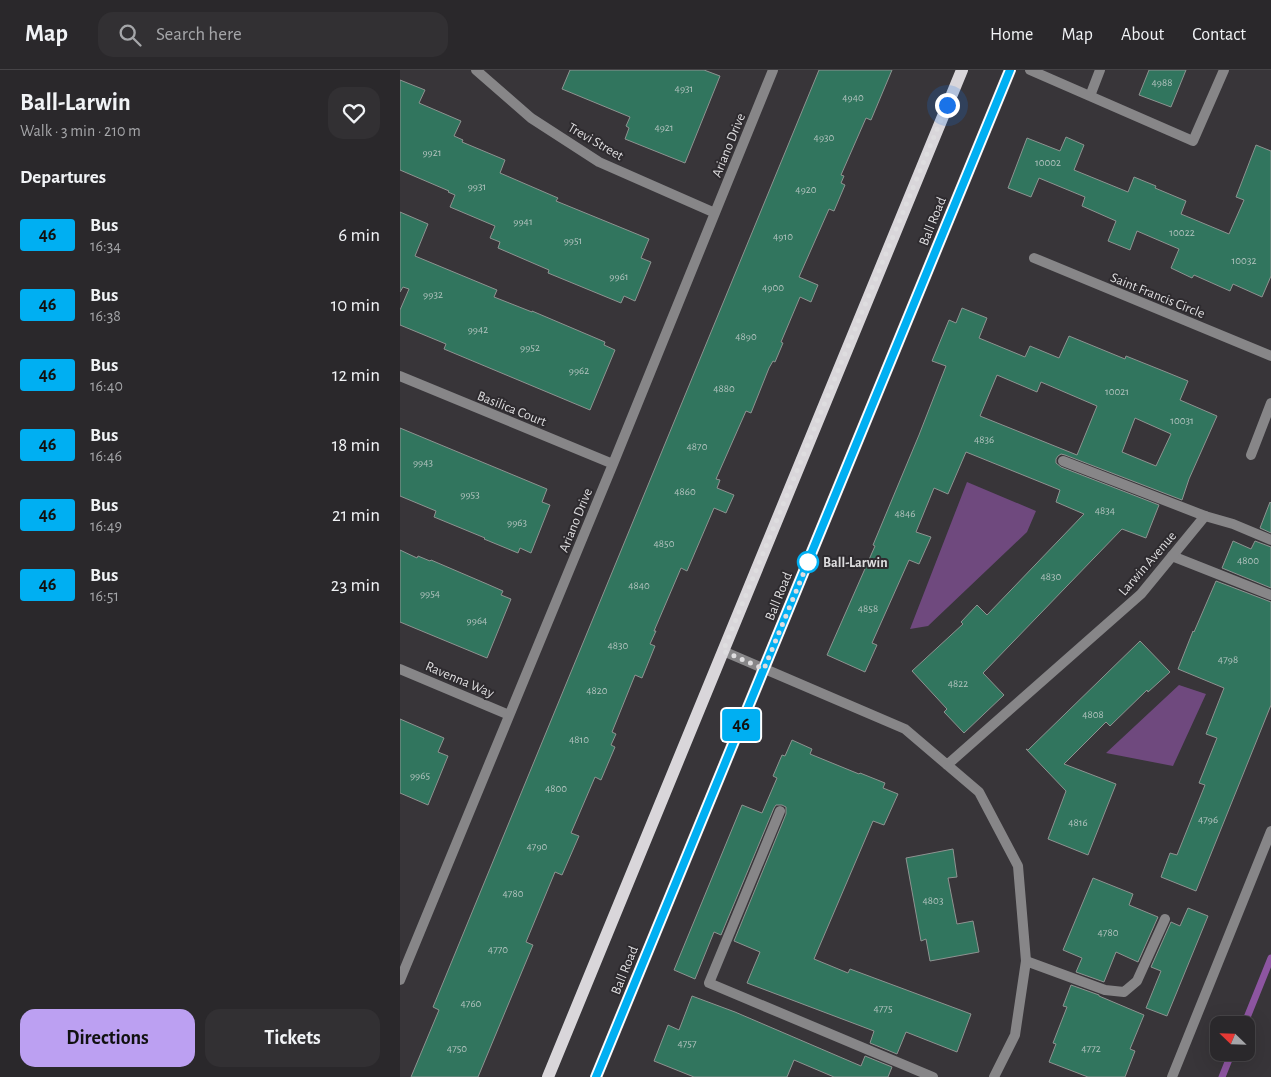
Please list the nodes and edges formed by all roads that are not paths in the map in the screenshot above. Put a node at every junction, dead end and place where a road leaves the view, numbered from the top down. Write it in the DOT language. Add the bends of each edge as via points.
graph roads {
  1 [pos="476,70"];
  2 [pos="773,70"];
  3 [pos="962,70"];
  4 [pos="1010,70"];
  5 [pos="1030,70"];
  6 [pos="1100,70"];
  7 [pos="1224,70"];
  8 [pos="1090,96"];
  9 [pos="715,213"];
  10 [pos="1034,258"];
  11 [pos="1271,356"];
  12 [pos="400,376"];
  13 [pos="1271,403"];
  14 [pos="1250,455"];
  15 [pos="1064,461"];
  16 [pos="613,464"];
  17 [pos="1205,516"];
  18 [pos="1271,540"];
  19 [pos="1172,556"];
  20 [pos="1271,595"];
  21 [pos="723,651"];
  22 [pos="764,669"];
  23 [pos="400,670"];
  24 [pos="509,715"];
  25 [pos="947,765"];
  26 [pos="780,811"];
  27 [pos="1271,831"];
  28 [pos="1165,919"];
  29 [pos="405,956"];
  30 [pos="1026,961"];
  31 [pos="400,980"];
  32 [pos="548,1077"];
  33 [pos="596,1077"];
  34 [pos="934,1077"];
  35 [pos="994,1077"];
  36 [pos="1172,1077"];
  1 -- 9 [label="street, Trevi Street" via="531,118 599,162"];
  2 -- 9 [label="street, Ariano Drive"];
  3 -- 21 [label="main road"];
  4 -- 22 [label="main road, Ball Road"];
  5 -- 8 [label="street"];
  6 -- 8 [label="street"];
  7 -- 8 [label="street" via="1193,141"];
  9 -- 16 [label="street, Ariano Drive"];
  10 -- 11 [label="street, Saint Francis Circle"];
  12 -- 16 [label="street, Basilica Court"];
  13 -- 14 [label="street"];
  15 -- 17 [label="street"];
  16 -- 24 [label="street, Ariano Drive"];
  17 -- 18 [label="street"];
  17 -- 19 [label="street, Larwin Avenue"];
  19 -- 20 [label="street"];
  19 -- 25 [label="street, Larwin Avenue" via="1141,594"];
  21 -- 22 [label="street"];
  21 -- 32 [label="main road"];
  22 -- 25 [label="street" via="904,729"];
  22 -- 33 [label="main road, Ball Road"];
  23 -- 24 [label="street, Ravenna Way"];
  24 -- 29 [label="street, Ariano Drive"];
  25 -- 30 [label="street" via="980,792 1018,866"];
  26 -- 34 [label="street" via="710,983"];
  27 -- 36 [label="street"];
  28 -- 30 [label="street" via="1137,981 1124,992 1105,990"];
  29 -- 31 [label="street, Ariano Drive"];
  30 -- 35 [label="street" via="1015,1035"];
}
